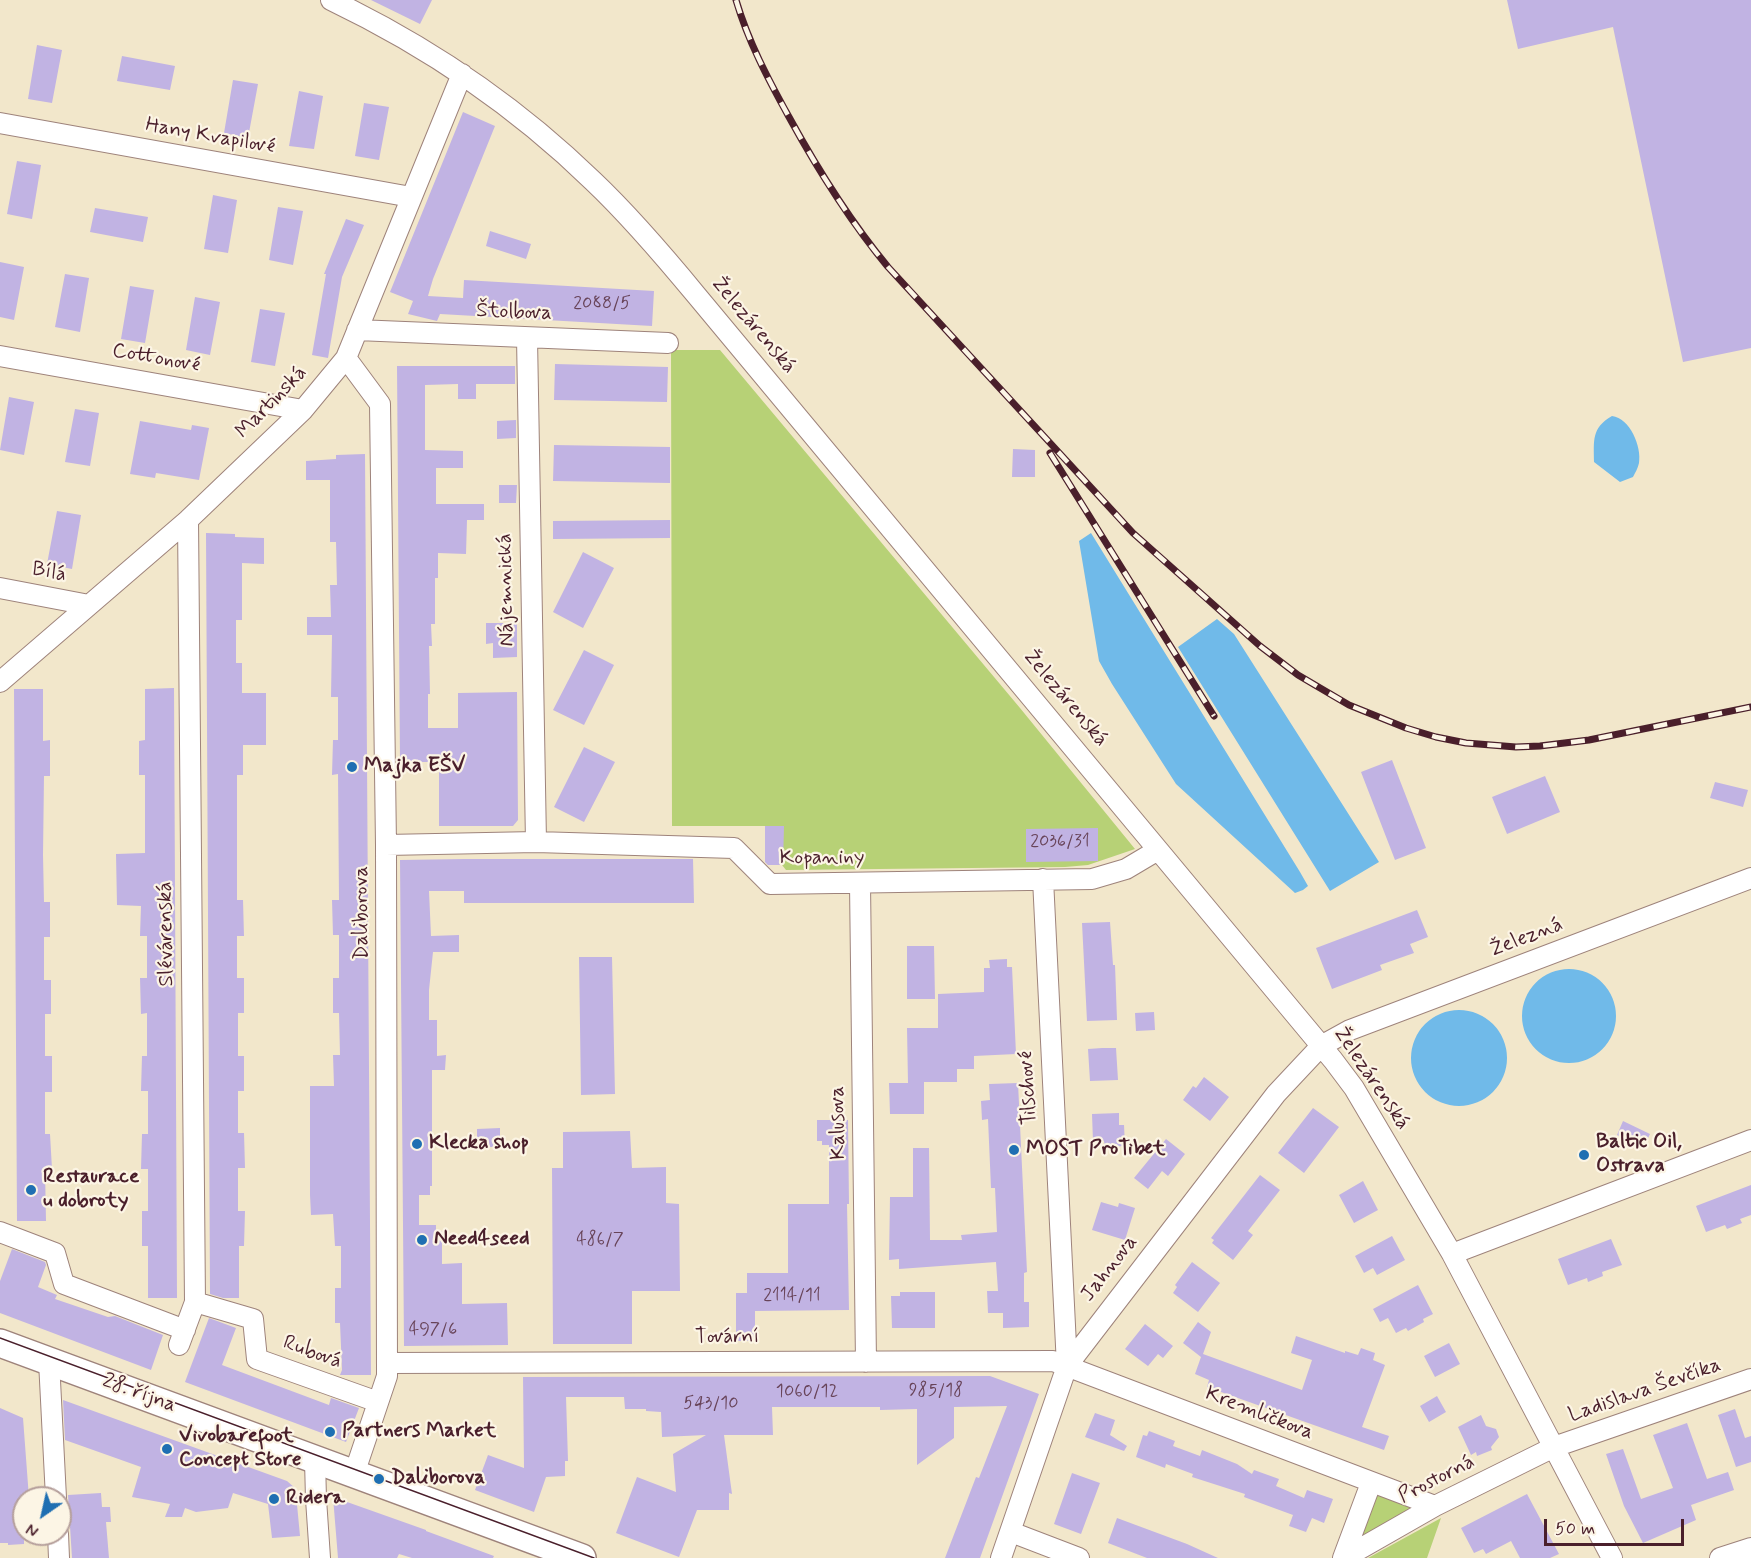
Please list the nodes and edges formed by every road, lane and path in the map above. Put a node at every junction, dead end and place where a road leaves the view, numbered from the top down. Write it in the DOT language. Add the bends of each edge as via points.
graph roads {
  1 [pos="331,0"];
  2 [pos="462,74"];
  3 [pos="0,123"];
  4 [pos="411,197"];
  5 [pos="357,330"];
  6 [pos="526,338"];
  7 [pos="668,343"];
  8 [pos="0,356"];
  9 [pos="346,358"];
  10 [pos="303,410"];
  11 [pos="188,520"];
  12 [pos="0,588"];
  13 [pos="89,605"];
  14 [pos="0,682"];
  15 [pos="536,842"];
  16 [pos="386,844"];
  17 [pos="1158,850"];
  18 [pos="1751,878"];
  19 [pos="1043,879"];
  20 [pos="860,884"];
  21 [pos="1321,1046"];
  22 [pos="1751,1140"];
  23 [pos="0,1232"];
  24 [pos="1452,1254"];
  25 [pos="195,1302"];
  26 [pos="0,1343"];
  27 [pos="48,1361"];
  28 [pos="866,1362"];
  29 [pos="387,1363"];
  30 [pos="1067,1366"];
  31 [pos="1751,1379"];
  32 [pos="378,1402"];
  33 [pos="1554,1448"];
  34 [pos="315,1460"];
  35 [pos="354,1474"];
  36 [pos="1371,1483"];
  37 [pos="55,1486"];
  38 [pos="1435,1506"];
  39 [pos="1011,1532"];
  40 [pos="1751,1548"];
  41 [pos="320,1553"];
  42 [pos="582,1558"];
  43 [pos="1001,1558"];
  44 [pos="1079,1558"];
  45 [pos="1343,1558"];
  46 [pos="1612,1558"];
  47 [pos="1720,1558"];
  1 -- 2 [label="street, Železárenská"];
  2 -- 4 [label="street, Martinská"];
  2 -- 17 [label="street, Železárenská" via="576,165 653,244"];
  3 -- 4 [label="street, Hany Kvapilové"];
  4 -- 5 [label="street, Martinská"];
  5 -- 6 [label="street, Štolbova"];
  5 -- 9 [label="street, Martinská"];
  6 -- 7 [label="street, Štolbova"];
  6 -- 15 [label="street, Nájemnická"];
  8 -- 10 [label="street, Cottonové"];
  9 -- 10 [label="street, Martinská"];
  9 -- 16 [label="street, Daliborova" via="380,404"];
  10 -- 11 [label="street, Martinská"];
  11 -- 13 [label="street, Martinská"];
  11 -- 25 [label="street, Slévárenská"];
  12 -- 13 [label="street, Bílá"];
  13 -- 14 [label="street, Martinská"];
  15 -- 16 [label="street, Kopaniny"];
  15 -- 20 [label="street, Kopaniny" via="735,848 770,884"];
  16 -- 29 [label="street, Daliborova"];
  17 -- 19 [label="street, Kopaniny" via="1136,864 1104,876"];
  17 -- 21 [label="street, Železárenská"];
  18 -- 21 [label="street, Železná" via="1350,1030"];
  19 -- 20 [label="street, Kopaniny"];
  19 -- 30 [label="street, Tilschové"];
  20 -- 28 [label="street, Kalusova"];
  21 -- 24 [label="street, Železárenská" via="1354,1088"];
  21 -- 30 [label="street, Jahnova" via="1276,1094"];
  22 -- 24 [label="street"];
  23 -- 25 [label="street, Slévárenská" via="55,1253 64,1284 182,1338"];
  24 -- 33 [label="street, Železárenská"];
  25 -- 32 [label="street, Rubová" via="253,1318 257,1359"];
  26 -- 27 [label="main road, 28. října"];
  27 -- 34 [label="main road, 28. října"];
  27 -- 37 [label="street"];
  28 -- 29 [label="street, Tovární"];
  28 -- 30 [label="street, Tovární" via="1053,1361"];
  29 -- 32 [label="street, Daliborova"];
  30 -- 36 [label="street, Kremličkova"];
  30 -- 39 [label="street, Jahnova"];
  31 -- 33 [label="street, Ladislava Ševčíka"];
  32 -- 35 [label="street, Daliborova"];
  33 -- 38 [label="street, Prostorná"];
  33 -- 46 [label="street, Železárenská"];
  34 -- 35 [label="main road, 28. října"];
  34 -- 41 [label="street"];
  35 -- 42 [label="main road, 28. října"];
  36 -- 38 [label="street, Kremličkova"];
  36 -- 45 [label="street"];
  38 -- 45 [label="street, Prostorná"];
  39 -- 43 [label="street, Jahnova"];
  39 -- 44 [label="street"];
  40 -- 47 [label="street"];
}
